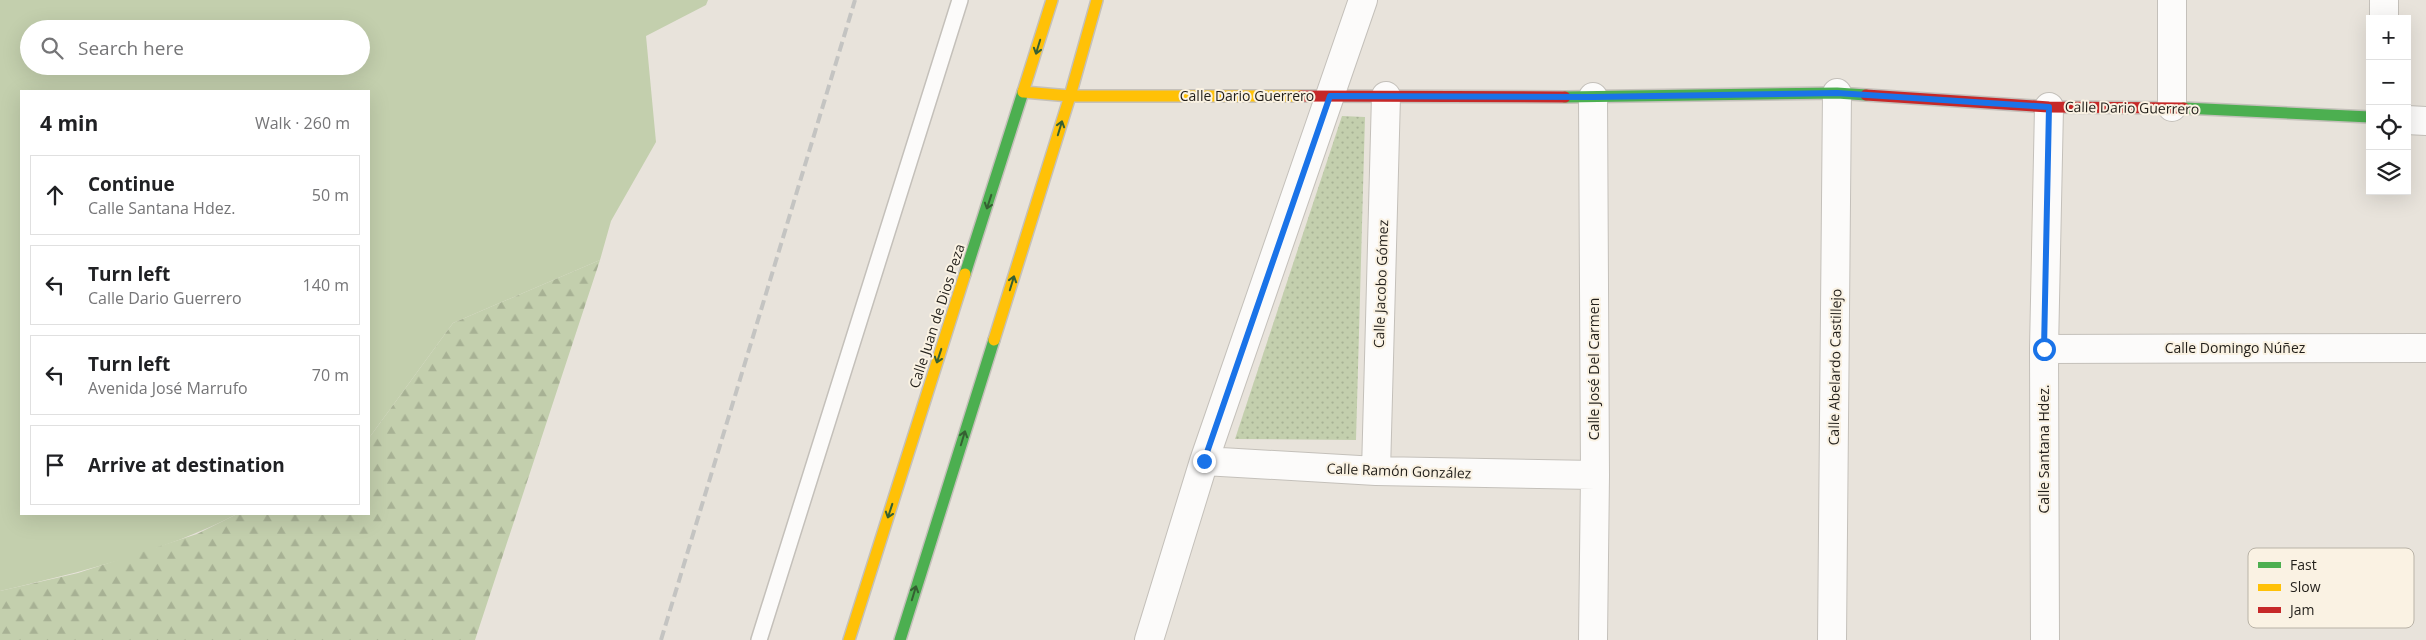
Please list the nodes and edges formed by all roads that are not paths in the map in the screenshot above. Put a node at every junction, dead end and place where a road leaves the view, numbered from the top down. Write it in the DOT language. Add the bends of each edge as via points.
graph roads {
  1 [pos="960,0"];
  2 [pos="1052,0"];
  3 [pos="1098,0"];
  4 [pos="1363,0"];
  5 [pos="2172,0"];
  6 [pos="2384,0"];
  7 [pos="2384,15"];
  8 [pos="1024,92"];
  9 [pos="1837,93"];
  10 [pos="1070,96"];
  11 [pos="1330,96"];
  12 [pos="1386,96"];
  13 [pos="1593,97"];
  14 [pos="2049,107"];
  15 [pos="2172,107"];
  16 [pos="2366,118"];
  17 [pos="2411,120"];
  18 [pos="2426,121"];
  19 [pos="2426,348"];
  20 [pos="2044,349"];
  21 [pos="1204,461"];
  22 [pos="1376,472"];
  23 [pos="1595,475"];
  24 [pos="759,640"];
  25 [pos="849,640"];
  26 [pos="900,640"];
  27 [pos="1148,640"];
  28 [pos="1592,640"];
  29 [pos="1832,640"];
  30 [pos="2045,640"];
  1 -- 24 [label="lane"];
  2 -- 8 [label="street, Calle Juan de Dios Peza, one-way"];
  3 -- 10 [label="street"];
  4 -- 11 [label="street"];
  5 -- 15 [label="street"];
  6 -- 7 [label="street"];
  8 -- 10 [label="street, Calle Dario Guerrero"];
  8 -- 25 [label="street, Calle Juan de Dios Peza, one-way"];
  9 -- 13 [label="street, Calle Dario Guerrero"];
  9 -- 14 [label="street, Calle Dario Guerrero"];
  9 -- 29 [label="street, Calle Abelardo Castillejo"];
  10 -- 11 [label="street, Calle Dario Guerrero"];
  26 -- 10 [label="street, one-way"];
  11 -- 12 [label="street, Calle Dario Guerrero"];
  11 -- 21 [label="street"];
  12 -- 13 [label="street, Calle Dario Guerrero"];
  12 -- 22 [label="street, Calle Jacobo Gómez"];
  13 -- 23 [label="street, Calle José Del Carmen"];
  14 -- 15 [label="street, Calle Dario Guerrero"];
  14 -- 20 [label="street, Calle Santana Hdez."];
  15 -- 16 [label="street, Calle Dario Guerrero"];
  17 -- 18 [label="street"];
  19 -- 20 [label="street, Calle Domingo Núñez"];
  20 -- 30 [label="street, Calle Santana Hdez."];
  21 -- 22 [label="street, Calle Ramón González"];
  21 -- 27 [label="street"];
  22 -- 23 [label="street, Calle Ramón González"];
  23 -- 28 [label="street, Calle José Del Carmen"];
}
